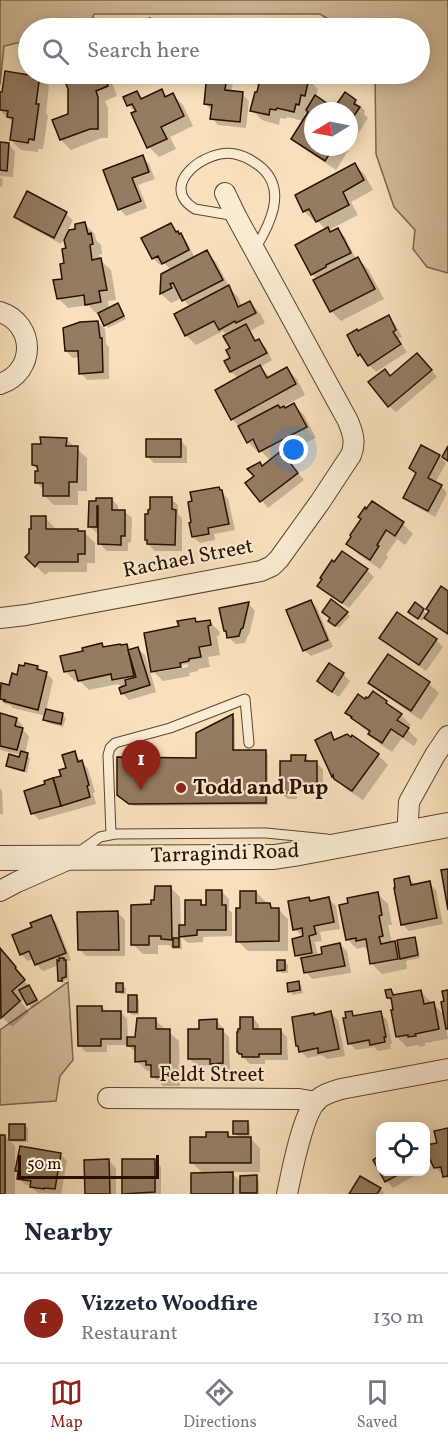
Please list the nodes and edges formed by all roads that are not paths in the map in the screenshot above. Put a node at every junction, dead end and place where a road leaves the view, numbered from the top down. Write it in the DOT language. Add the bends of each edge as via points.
graph roads {
  1 [pos="225,193"];
  2 [pos="236,216"];
  3 [pos="255,250"];
  4 [pos="0,312"];
  5 [pos="0,384"];
  6 [pos="0,618"];
  7 [pos="448,736"];
  8 [pos="249,743"];
  9 [pos="448,825"];
  10 [pos="410,832"];
  11 [pos="111,834"];
  12 [pos="354,843"];
  13 [pos="72,857"];
  14 [pos="0,858"];
  15 [pos="0,891"];
  16 [pos="448,1069"];
  17 [pos="108,1098"];
  18 [pos="316,1102"];
  19 [pos="287,1194"];
  1 -- 2 [label="street, Rachael Street"];
  2 -- 3 [label="street, Rachael Street"];
  2 -- 3 [label="lane" via="195,209 183,198 182,183 197,163 210,156 234,153 254,161 269,176 274,207"];
  3 -- 6 [label="street, Rachael Street" via="353,435 351,455 320,502 279,559 266,569"];
  4 -- 5 [label="street" via="22,328 27,352 17,374"];
  7 -- 10 [label="street" via="409,802"];
  8 -- 11 [label="lane" via="246,699 112,746 108,751"];
  9 -- 10 [label="street, Tarragindi Road"];
  10 -- 12 [label="street, Tarragindi Road"];
  11 -- 12 [label="lane" via="266,833"];
  11 -- 13 [label="lane" via="100,837"];
  12 -- 13 [label="street, Tarragindi Road" via="265,857"];
  13 -- 14 [label="street, Tarragindi Road"];
  13 -- 15 [label="street"];
  16 -- 18 [label="street" via="341,1089"];
  17 -- 18 [label="street, Feldt Street"];
  18 -- 19 [label="street" via="307,1117"];
}
